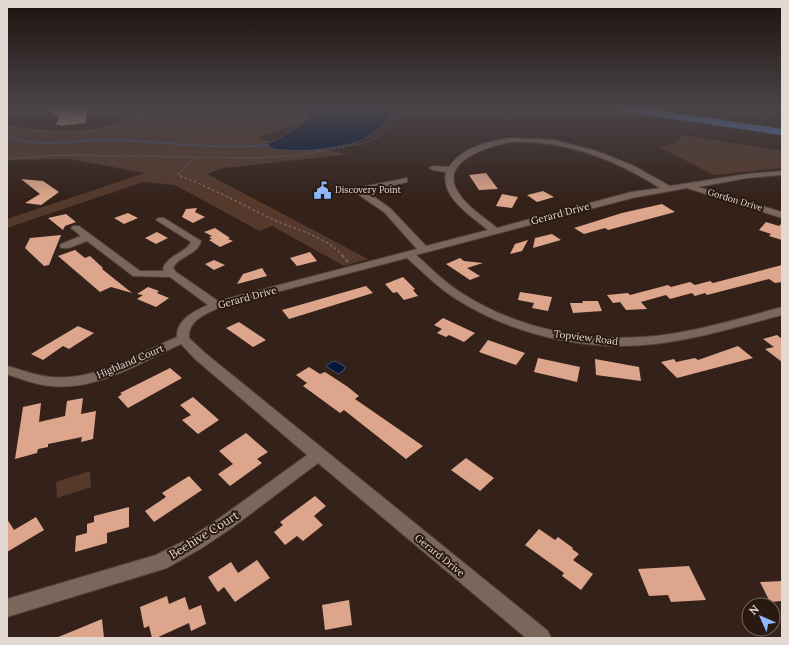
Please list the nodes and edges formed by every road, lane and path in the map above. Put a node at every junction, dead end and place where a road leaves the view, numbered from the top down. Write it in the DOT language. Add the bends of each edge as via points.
graph roads {
  1 [pos="374,138"];
  2 [pos="196,156"];
  3 [pos="7,159"];
  4 [pos="433,168"];
  5 [pos="451,170"];
  6 [pos="782,173"];
  7 [pos="404,180"];
  8 [pos="687,186"];
  9 [pos="667,188"];
  10 [pos="782,215"];
  11 [pos="161,220"];
  12 [pos="76,228"];
  13 [pos="494,230"];
  14 [pos="88,237"];
  15 [pos="65,246"];
  16 [pos="424,250"];
  17 [pos="410,254"];
  18 [pos="355,268"];
  19 [pos="172,274"];
  20 [pos="216,305"];
  21 [pos="782,311"];
  22 [pos="182,339"];
  23 [pos="7,370"];
  24 [pos="318,455"];
  25 [pos="7,608"];
  26 [pos="541,638"];
  1 -- 2 [label="path" via="350,147 281,158"];
  2 -- 3 [label="path" via="61,155"];
  2 -- 18 [label="path" via="178,175 321,240 337,249"];
  4 -- 5 [label="street"];
  5 -- 9 [label="street" via="462,158 490,144 513,140 539,140 617,159"];
  5 -- 13 [label="street" via="449,179 454,193"];
  6 -- 8 [label="street, Gerard Drive"];
  7 -- 16 [label="street" via="365,189 362,193 387,210"];
  8 -- 9 [label="street, Gerard Drive"];
  8 -- 10 [label="street, Gordon Drive"];
  9 -- 13 [label="street, Gerard Drive" via="595,203"];
  11 -- 19 [label="street" via="196,241 196,245 169,264 168,268"];
  12 -- 14 [label="street"];
  13 -- 16 [label="street, Gerard Drive"];
  14 -- 15 [label="street"];
  14 -- 19 [label="street" via="137,274"];
  16 -- 17 [label="street, Gerard Drive"];
  17 -- 18 [label="street, Gerard Drive"];
  17 -- 21 [label="street, Topview Road" via="455,294 475,306 528,327 591,340 629,341 681,336"];
  18 -- 20 [label="street, Gerard Drive"];
  19 -- 20 [label="street"];
  20 -- 22 [label="street, Gerard Drive" via="189,321 183,329"];
  22 -- 23 [label="street, Highland Court" via="106,374 89,378 53,382"];
  22 -- 24 [label="street, Gerard Drive"];
  24 -- 25 [label="street, Beehive Court" via="227,522 161,562"];
  24 -- 26 [label="street, Gerard Drive"];
}
